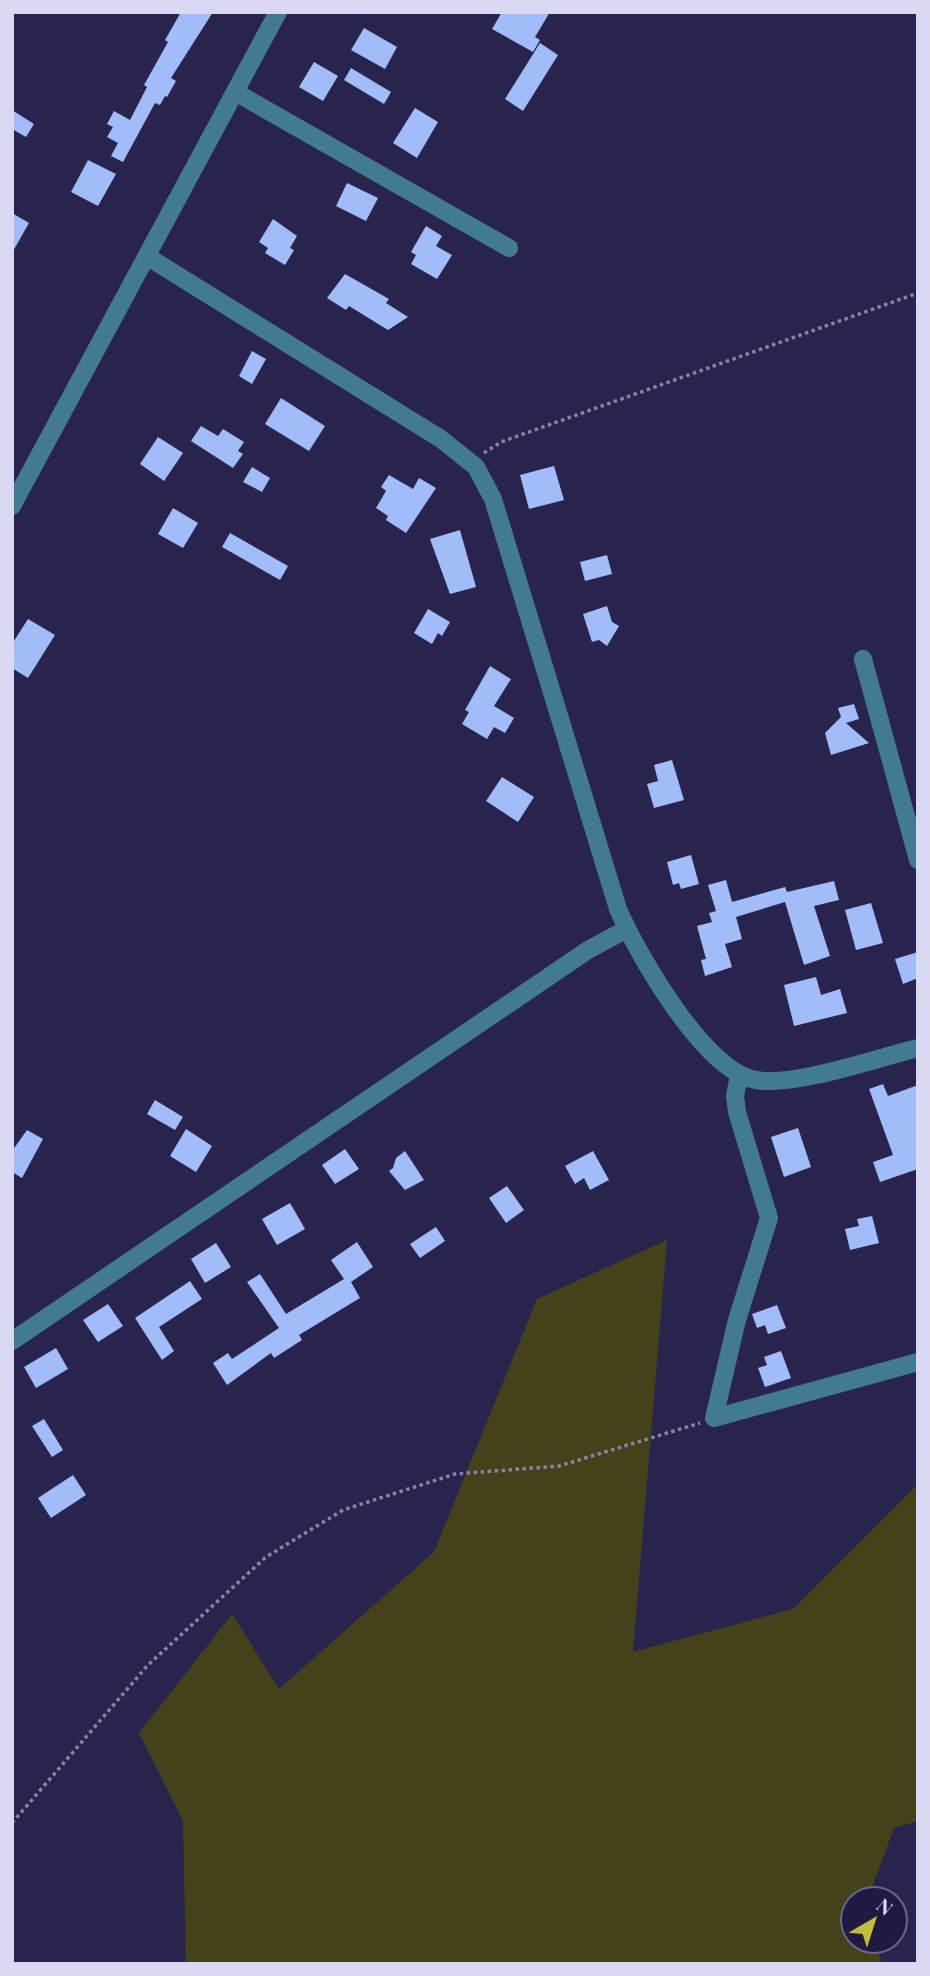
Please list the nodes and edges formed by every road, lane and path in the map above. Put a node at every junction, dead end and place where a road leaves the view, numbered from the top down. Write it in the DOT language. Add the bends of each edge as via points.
graph roads {
  1 [pos="278,12"];
  2 [pos="235,92"];
  3 [pos="509,248"];
  4 [pos="148,257"];
  5 [pos="918,293"];
  6 [pos="471,462"];
  7 [pos="12,506"];
  8 [pos="863,659"];
  9 [pos="918,860"];
  10 [pos="627,929"];
  11 [pos="918,1048"];
  12 [pos="739,1075"];
  13 [pos="12,1341"];
  14 [pos="918,1362"];
  15 [pos="714,1418"];
  16 [pos="12,1823"];
  1 -- 2 [label="street"];
  2 -- 3 [label="street"];
  2 -- 4 [label="street"];
  4 -- 6 [label="street"];
  4 -- 7 [label="street"];
  5 -- 6 [label="path" via="502,442"];
  6 -- 10 [label="street" via="493,499 609,884"];
  8 -- 9 [label="street"];
  10 -- 12 [label="street" via="705,1048"];
  10 -- 13 [label="street" via="589,950"];
  11 -- 12 [label="street" via="781,1081 756,1081"];
  12 -- 15 [label="street" via="737,1112 769,1218 737,1320"];
  14 -- 15 [label="street"];
  15 -- 16 [label="path" via="559,1466 455,1475 343,1510 266,1558 148,1665"];
}
